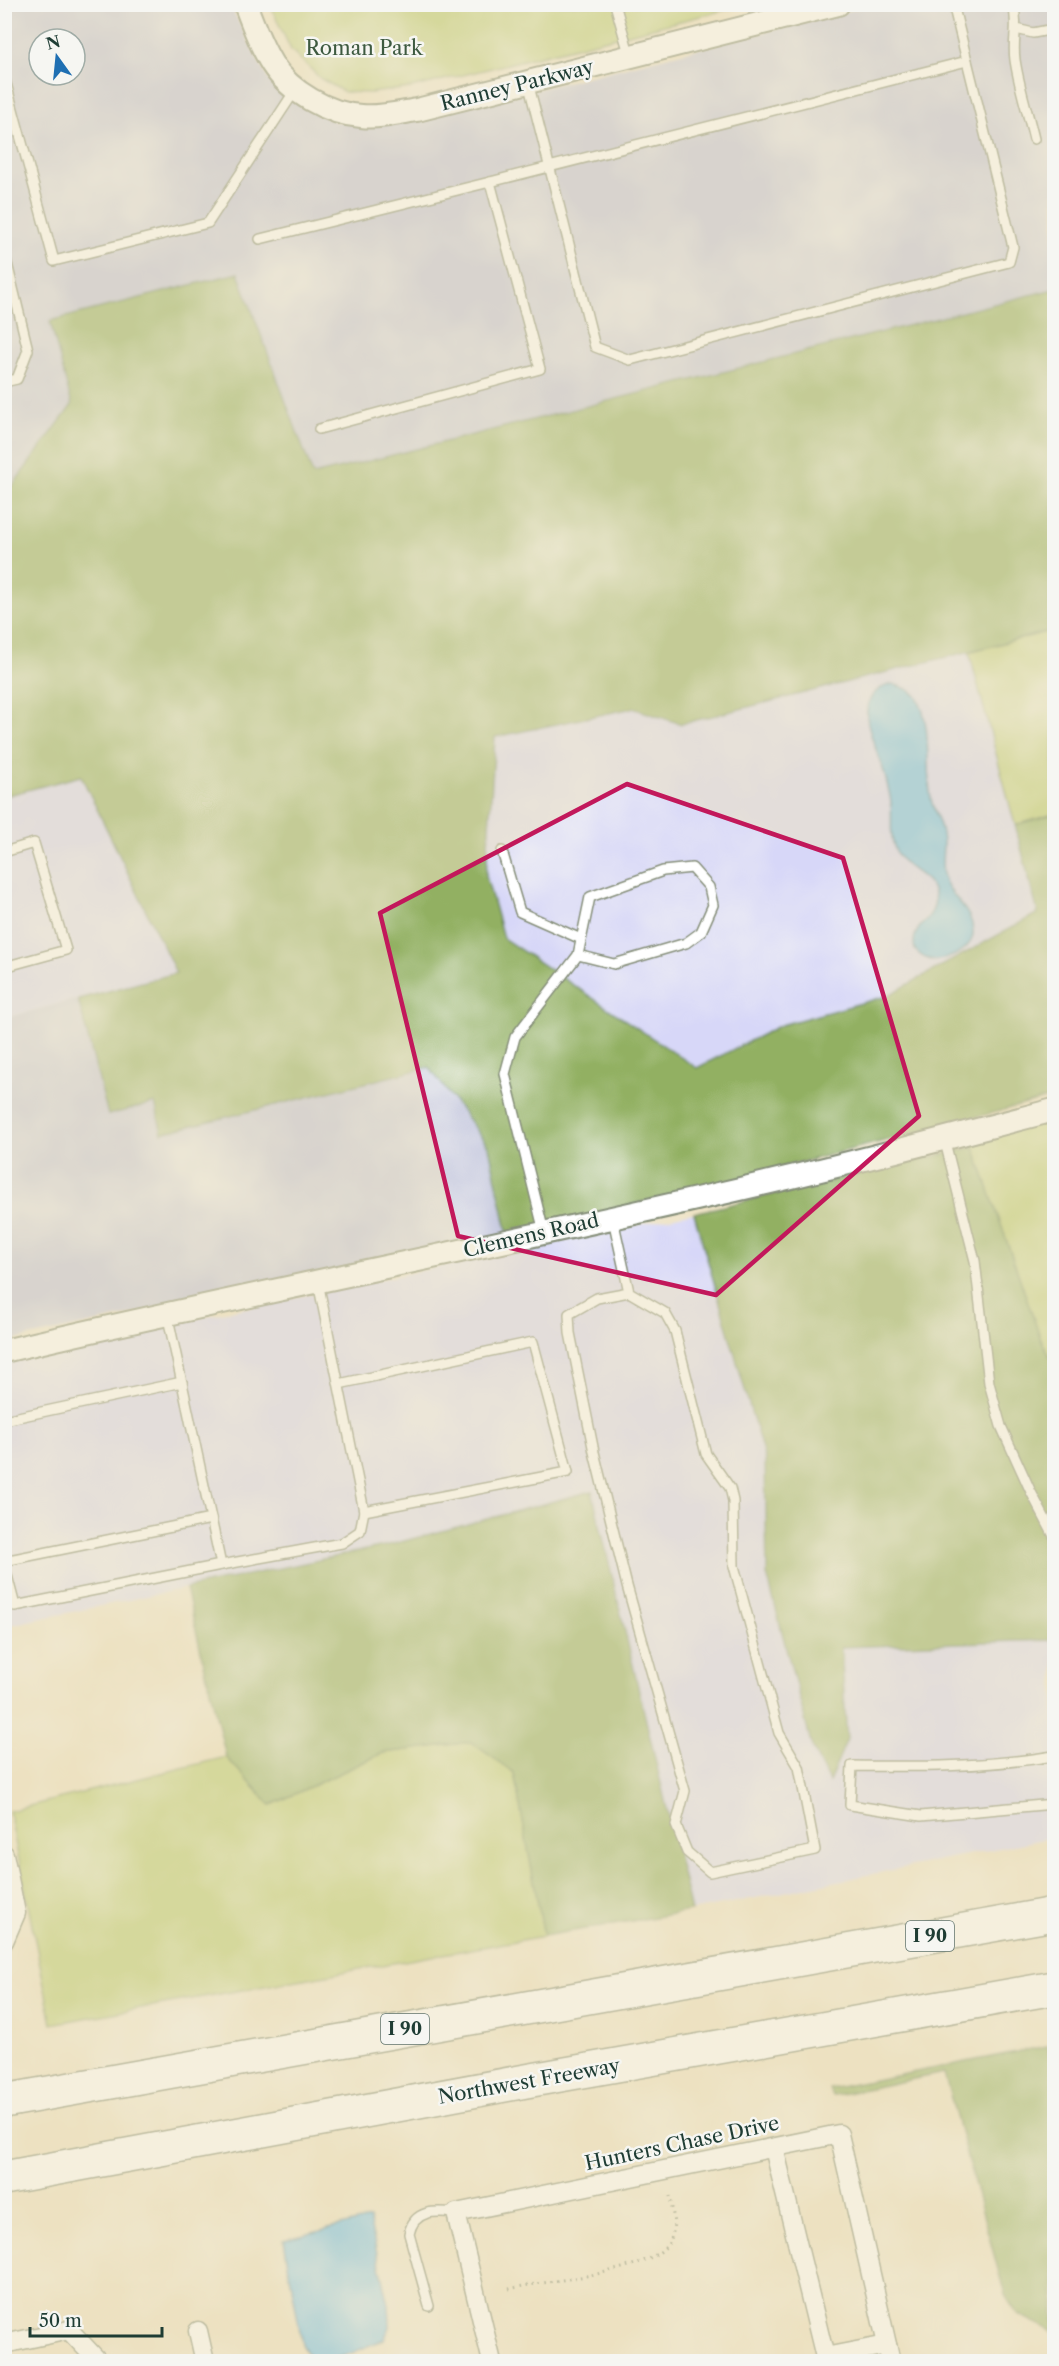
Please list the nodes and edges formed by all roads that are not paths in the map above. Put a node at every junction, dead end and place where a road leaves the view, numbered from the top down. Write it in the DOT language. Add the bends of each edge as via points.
graph roads {
  1 [pos="245,4"];
  2 [pos="615,4"];
  3 [pos="838,4"];
  4 [pos="953,4"];
  5 [pos="1013,4"];
  6 [pos="1016,29"];
  7 [pos="1054,29"];
  8 [pos="630,57"];
  9 [pos="967,61"];
  10 [pos="4,76"];
  11 [pos="528,82"];
  12 [pos="296,89"];
  13 [pos="1034,139"];
  14 [pos="549,168"];
  15 [pos="490,182"];
  16 [pos="260,239"];
  17 [pos="4,251"];
  18 [pos="4,382"];
  19 [pos="319,429"];
  20 [pos="502,851"];
  21 [pos="4,852"];
  22 [pos="581,939"];
  23 [pos="578,955"];
  24 [pos="4,967"];
  25 [pos="1054,1110"];
  26 [pos="944,1138"];
  27 [pos="612,1217"];
  28 [pos="544,1232"];
  29 [pos="318,1282"];
  30 [pos="629,1292"];
  31 [pos="167,1313"];
  32 [pos="4,1351"];
  33 [pos="182,1382"];
  34 [pos="339,1384"];
  35 [pos="4,1420"];
  36 [pos="364,1511"];
  37 [pos="211,1519"];
  38 [pos="1054,1536"];
  39 [pos="4,1562"];
  40 [pos="221,1565"];
  41 [pos="1054,1756"];
  42 [pos="1054,1804"];
  43 [pos="4,1854"];
  44 [pos="1054,1914"];
  45 [pos="4,1941"];
  46 [pos="1054,1988"];
  47 [pos="4,2101"];
  48 [pos="774,2148"];
  49 [pos="4,2178"];
  50 [pos="456,2212"];
  51 [pos="429,2306"];
  52 [pos="198,2331"];
  53 [pos="4,2343"];
  54 [pos="889,2353"];
  55 [pos="99,2361"];
  56 [pos="205,2361"];
  57 [pos="492,2361"];
  1 -- 12 [label="street, Ranney Parkway" via="262,48 273,66"];
  2 -- 8 [label="lane"];
  3 -- 8 [label="street, Ranney Parkway"];
  4 -- 9 [label="lane"];
  5 -- 6 [label="lane"];
  6 -- 7 [label="lane" via="1033,33"];
  6 -- 13 [label="lane" via="1015,62"];
  8 -- 11 [label="street, Ranney Parkway"];
  9 -- 14 [label="lane"];
  9 -- 14 [label="lane" via="1013,247 1009,262 630,360 595,347"];
  10 -- 12 [label="lane" via="54,261 207,223"];
  11 -- 12 [label="street, Ranney Parkway" via="417,110 361,116 336,111"];
  11 -- 14 [label="lane"];
  14 -- 15 [label="lane"];
  15 -- 16 [label="lane"];
  15 -- 19 [label="lane" via="540,369"];
  17 -- 18 [label="lane" via="28,350 17,379"];
  20 -- 22 [label="lane" via="520,912"];
  21 -- 24 [label="lane" via="34,843 66,950"];
  22 -- 23 [label="lane"];
  22 -- 23 [label="lane" via="590,897 663,871 692,868 709,887 713,905 701,932 686,943 614,963"];
  23 -- 28 [label="lane" via="515,1037 505,1074"];
  25 -- 26 [label="street, Clemens Road"];
  26 -- 27 [label="street, Clemens Road"];
  26 -- 38 [label="lane" via="975,1262 989,1383 998,1416"];
  27 -- 28 [label="street, Clemens Road"];
  27 -- 30 [label="lane"];
  28 -- 29 [label="street, Clemens Road"];
  29 -- 31 [label="street, Clemens Road"];
  29 -- 34 [label="lane"];
  30 -- 30 [label="lane" via="665,1313 675,1331 706,1454 730,1488 734,1566 779,1733 799,1767 815,1850 710,1872 687,1852 676,1825 685,1791 627,1586 570,1333 569,1314 597,1298"];
  31 -- 32 [label="street, Clemens Road"];
  31 -- 33 [label="lane"];
  33 -- 35 [label="lane"];
  33 -- 37 [label="lane"];
  34 -- 36 [label="lane"];
  34 -- 36 [label="lane" via="533,1342 568,1472"];
  36 -- 40 [label="lane" via="360,1531 342,1543"];
  37 -- 39 [label="lane"];
  37 -- 40 [label="lane"];
  39 -- 40 [label="lane" via="15,1606"];
  41 -- 42 [label="lane" via="971,1766 852,1766 850,1805 921,1816"];
  43 -- 45 [label="street" via="16,1913"];
  44 -- 47 [label="highway, I 90"];
  46 -- 49 [label="highway, Northwest Freeway"];
  48 -- 50 [label="street, Hunters Chase Drive"];
  48 -- 54 [label="street" via="825,2357"];
  48 -- 54 [label="street, Hunters Chase Drive" via="840,2134"];
  50 -- 51 [label="lane" via="417,2217 411,2223 409,2234"];
  50 -- 57 [label="street"];
  52 -- 56 [label="street"];
  53 -- 55 [label="street" via="69,2330"];
}
